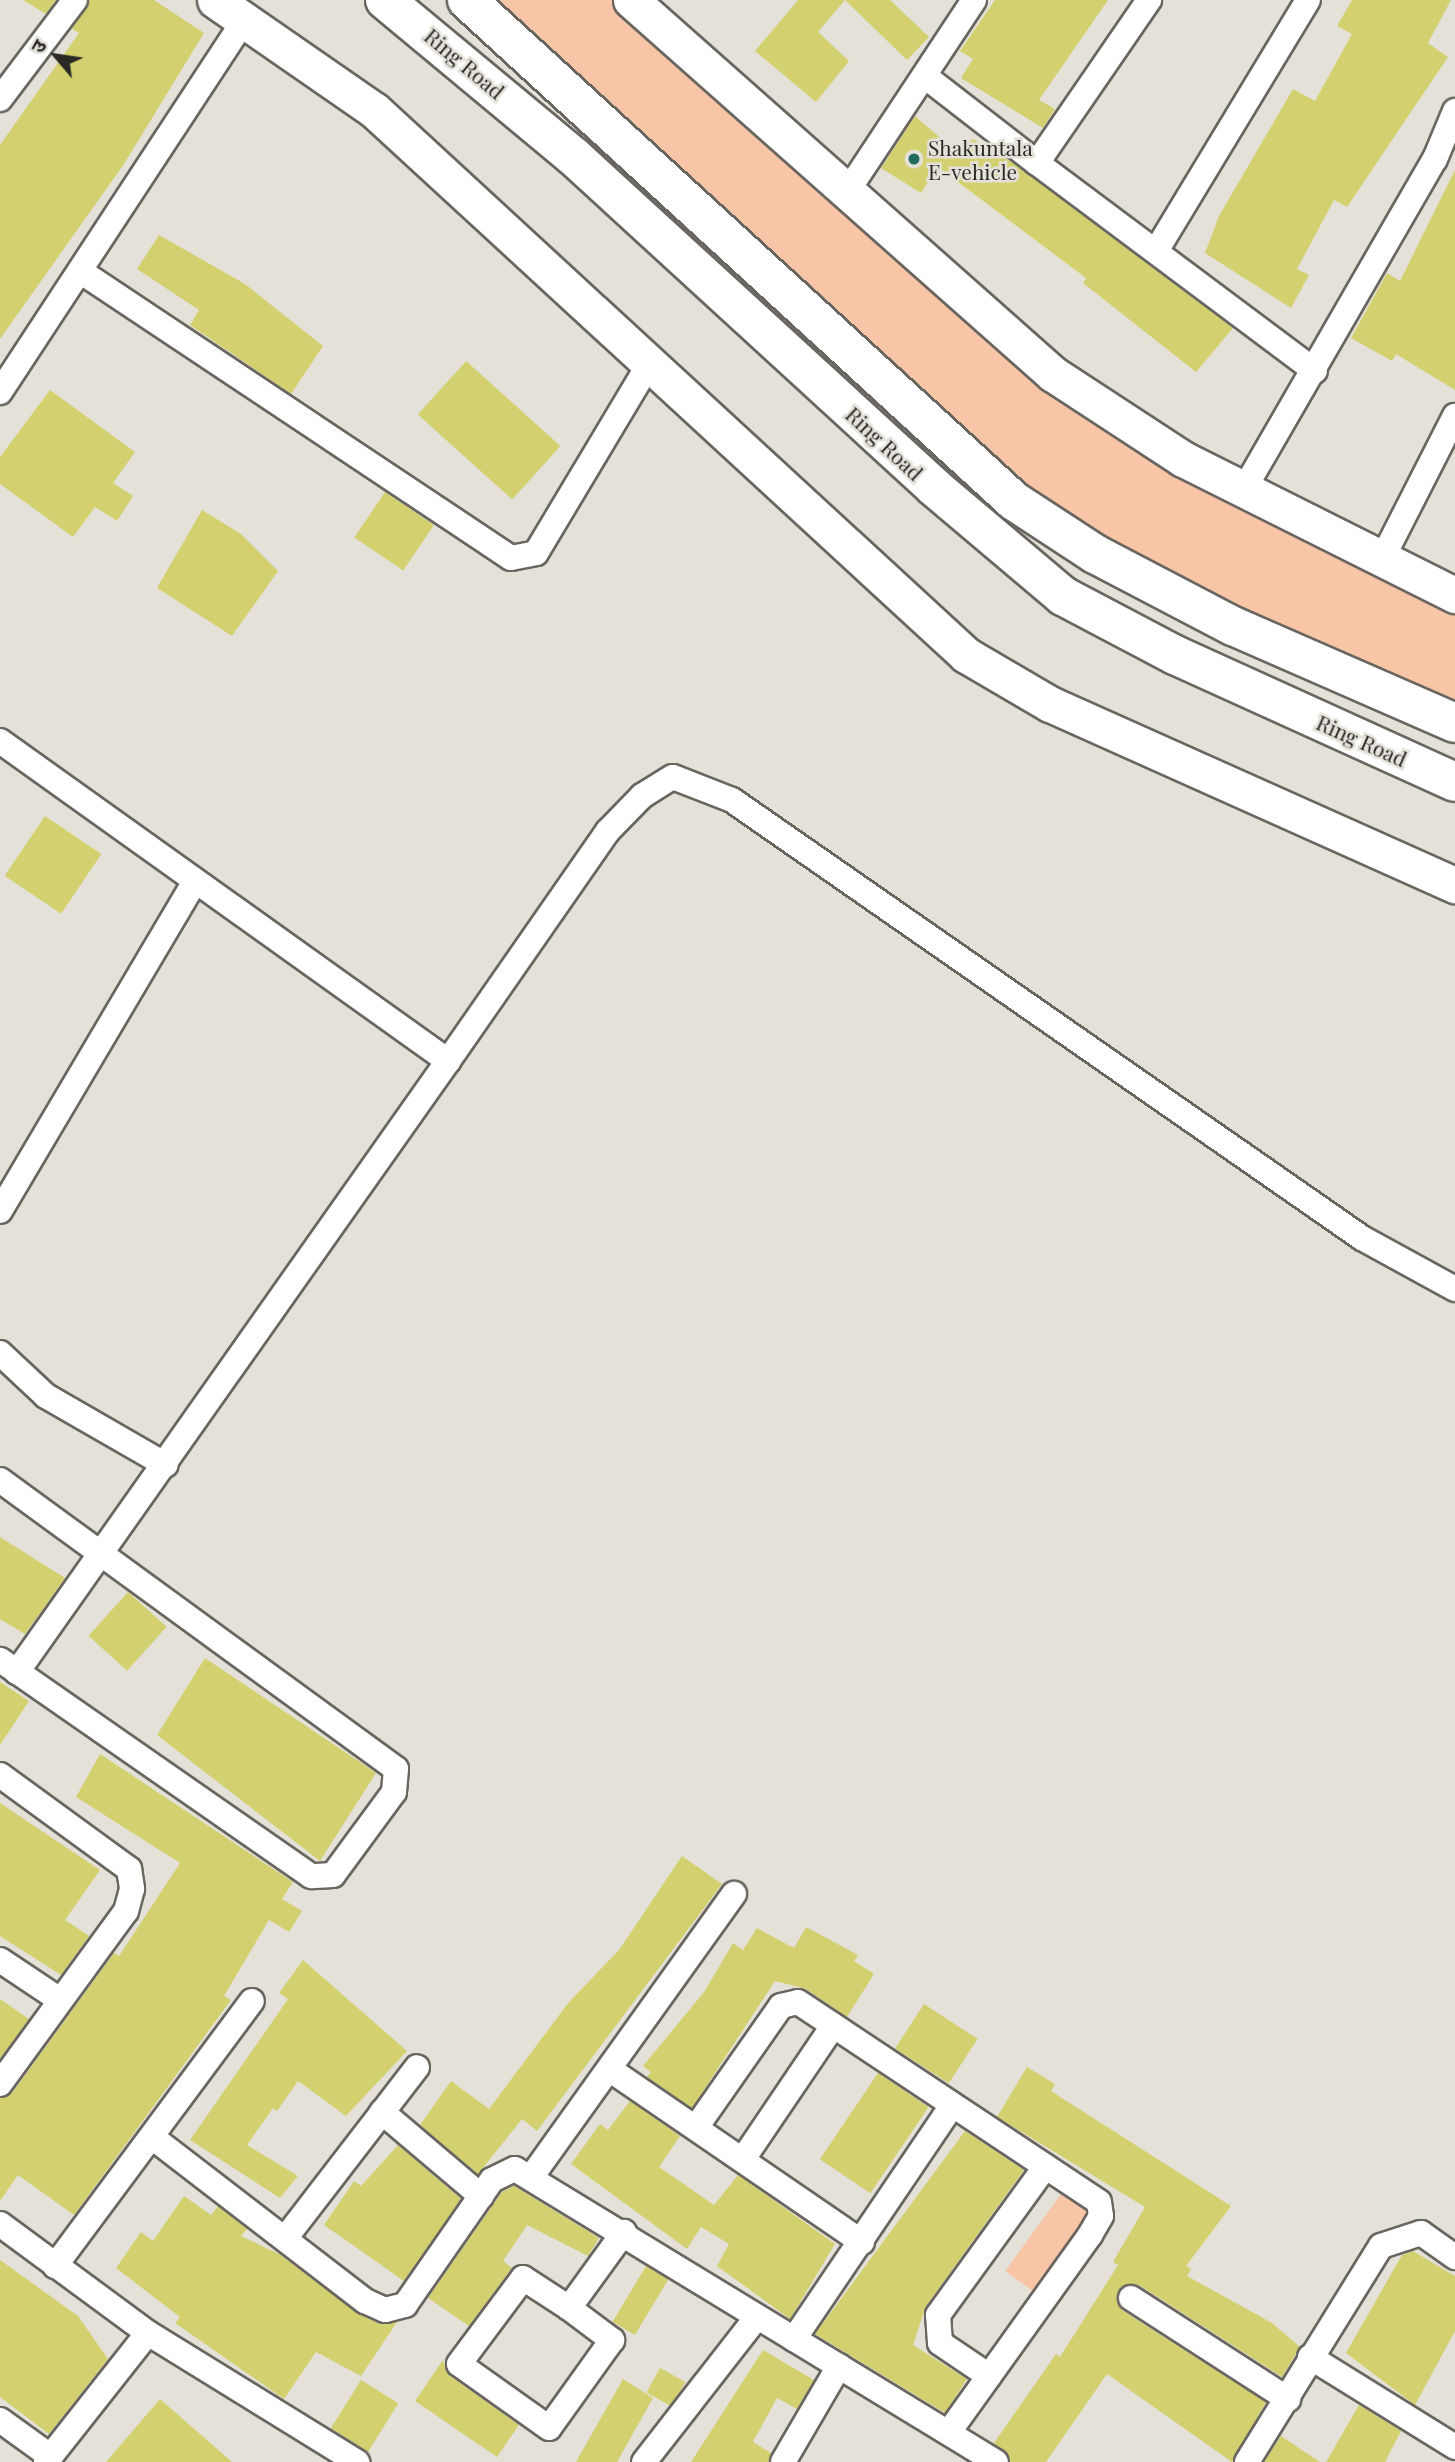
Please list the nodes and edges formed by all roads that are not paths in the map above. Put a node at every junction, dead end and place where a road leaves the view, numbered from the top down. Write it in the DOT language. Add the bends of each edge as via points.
graph roads {
  1 [pos="75,0"];
  2 [pos="215,0"];
  3 [pos="385,0"];
  4 [pos="467,0"];
  5 [pos="631,0"];
  6 [pos="974,0"];
  7 [pos="1149,0"];
  8 [pos="1308,0"];
  9 [pos="253,8"];
  10 [pos="926,77"];
  11 [pos="0,99"];
  12 [pos="1455,111"];
  13 [pos="1037,163"];
  14 [pos="847,192"];
  15 [pos="1156,251"];
  16 [pos="83,273"];
  17 [pos="648,366"];
  18 [pos="1315,372"];
  19 [pos="0,392"];
  20 [pos="1455,416"];
  21 [pos="1243,491"];
  22 [pos="1381,561"];
  23 [pos="1455,595"];
  24 [pos="1455,723"];
  25 [pos="0,741"];
  26 [pos="1455,782"];
  27 [pos="195,881"];
  28 [pos="1455,885"];
  29 [pos="448,1061"];
  30 [pos="0,1211"];
  31 [pos="1455,1289"];
  32 [pos="0,1353"];
  33 [pos="166,1465"];
  34 [pos="0,1480"];
  35 [pos="104,1553"];
  36 [pos="9,1666"];
  37 [pos="0,1774"];
  38 [pos="734,1894"];
  39 [pos="0,1960"];
  40 [pos="60,2000"];
  41 [pos="252,2001"];
  42 [pos="833,2026"];
  43 [pos="417,2067"];
  44 [pos="612,2071"];
  45 [pos="0,2084"];
  46 [pos="952,2106"];
  47 [pos="382,2112"];
  48 [pos="697,2126"];
  49 [pos="152,2137"];
  50 [pos="743,2159"];
  51 [pos="1045,2167"];
  52 [pos="532,2176"];
  53 [pos="481,2196"];
  54 [pos="0,2224"];
  55 [pos="624,2232"];
  56 [pos="287,2236"];
  57 [pos="862,2242"];
  58 [pos="1455,2257"];
  59 [pos="55,2266"];
  60 [pos="1131,2298"];
  61 [pos="569,2308"];
  62 [pos="757,2317"];
  63 [pos="148,2333"];
  64 [pos="794,2339"];
  65 [pos="1311,2357"];
  66 [pos="839,2366"];
  67 [pos="989,2376"];
  68 [pos="1287,2399"];
  69 [pos="0,2420"];
  70 [pos="949,2432"];
  71 [pos="1455,2447"];
  72 [pos="48,2459"];
  73 [pos="357,2462"];
  74 [pos="644,2462"];
  75 [pos="783,2462"];
  76 [pos="996,2462"];
  77 [pos="1247,2462"];
  1 -- 11 [label="street"];
  2 -- 9 [label="street"];
  3 -- 26 [label="main road, Ring Road" via="563,147 1009,555 1063,596 1175,655"];
  4 -- 24 [label="main road" via="1014,501 1095,554 1233,626"];
  5 -- 14 [label="street"];
  6 -- 10 [label="street"];
  7 -- 13 [label="street"];
  8 -- 15 [label="street"];
  9 -- 16 [label="street"];
  9 -- 17 [label="street" via="374,110"];
  10 -- 13 [label="street"];
  10 -- 14 [label="street"];
  12 -- 18 [label="street"];
  13 -- 15 [label="street"];
  14 -- 21 [label="street" via="1053,374"];
  15 -- 18 [label="street"];
  16 -- 17 [label="street" via="511,558 536,553"];
  16 -- 19 [label="street"];
  17 -- 28 [label="street" via="966,654 1050,704"];
  18 -- 21 [label="street"];
  20 -- 22 [label="street"];
  21 -- 22 [label="street"];
  22 -- 23 [label="street"];
  25 -- 27 [label="street"];
  27 -- 29 [label="street"];
  27 -- 30 [label="street"];
  29 -- 31 [label="street" via="608,831 642,796 673,777 732,800 1362,1238"];
  29 -- 33 [label="street"];
  32 -- 33 [label="street" via="46,1396"];
  33 -- 35 [label="street"];
  34 -- 35 [label="street"];
  35 -- 36 [label="street"];
  35 -- 36 [label="street" via="396,1769 394,1792 333,1875 312,1876"];
  37 -- 40 [label="street" via="129,1869 126,1911"];
  38 -- 44 [label="street"];
  39 -- 40 [label="street"];
  40 -- 45 [label="street"];
  41 -- 49 [label="street"];
  42 -- 46 [label="street"];
  42 -- 48 [label="street" via="798,2002 782,2006"];
  42 -- 50 [label="street"];
  43 -- 47 [label="street"];
  44 -- 48 [label="street"];
  44 -- 52 [label="street"];
  46 -- 51 [label="street"];
  46 -- 57 [label="street"];
  47 -- 53 [label="street"];
  47 -- 56 [label="street"];
  48 -- 50 [label="street"];
  49 -- 56 [label="street"];
  49 -- 59 [label="street"];
  50 -- 57 [label="street"];
  51 -- 67 [label="street" via="938,2315 940,2343"];
  51 -- 67 [label="street" via="1099,2202 1101,2216"];
  52 -- 53 [label="street" via="507,2170"];
  52 -- 55 [label="street"];
  53 -- 56 [label="street" via="405,2305 394,2310 365,2301"];
  54 -- 59 [label="street"];
  55 -- 61 [label="street"];
  55 -- 62 [label="street"];
  57 -- 64 [label="street"];
  58 -- 65 [label="street" via="1421,2233 1392,2238"];
  59 -- 63 [label="street"];
  60 -- 68 [label="street"];
  61 -- 61 [label="street" via="523,2278 459,2364 549,2428 612,2340"];
  62 -- 64 [label="street"];
  62 -- 74 [label="street"];
  63 -- 72 [label="street"];
  63 -- 73 [label="street"];
  64 -- 66 [label="street"];
  65 -- 68 [label="street"];
  65 -- 71 [label="street"];
  66 -- 70 [label="street"];
  66 -- 75 [label="street"];
  67 -- 70 [label="street"];
  68 -- 77 [label="street"];
  69 -- 72 [label="street"];
  70 -- 76 [label="street"];
}
